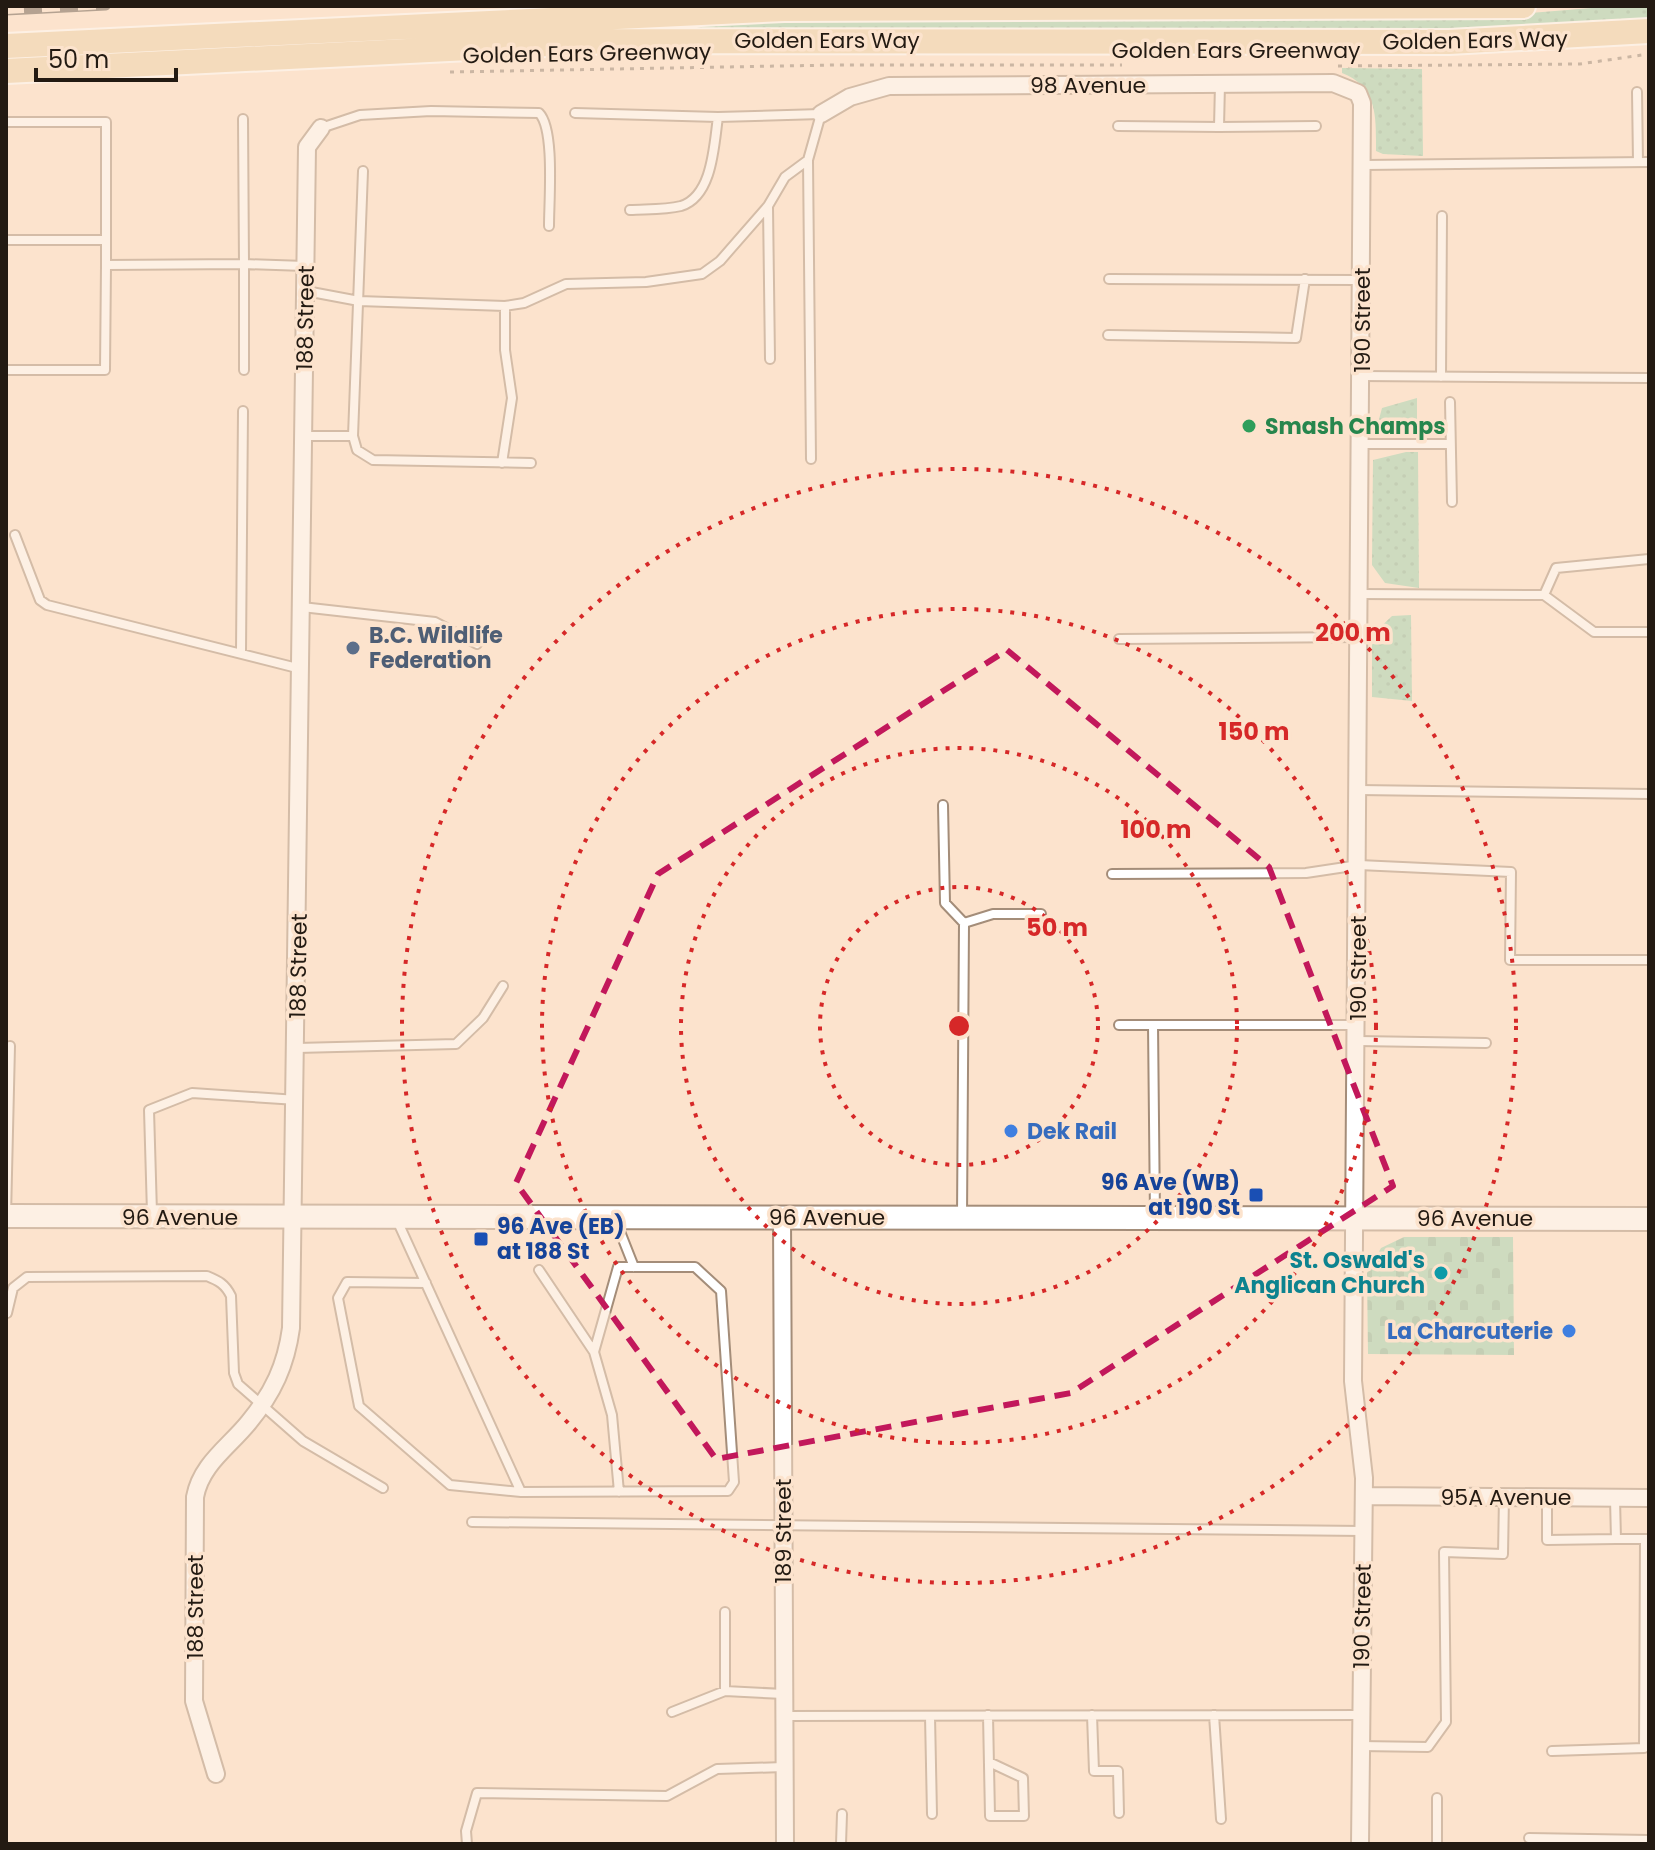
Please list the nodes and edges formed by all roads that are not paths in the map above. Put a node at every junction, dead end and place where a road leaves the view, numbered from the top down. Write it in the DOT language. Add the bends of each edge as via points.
graph roads {
  1 [pos="1523,6"];
  2 [pos="1649,31"];
  3 [pos="6,46"];
  4 [pos="6,71"];
  5 [pos="1220,84"];
  6 [pos="1637,92"];
  7 [pos="1358,93"];
  8 [pos="575,113"];
  9 [pos="821,114"];
  10 [pos="718,117"];
  11 [pos="243,119"];
  12 [pos="6,122"];
  13 [pos="1118,126"];
  14 [pos="1316,126"];
  15 [pos="1219,127"];
  16 [pos="321,128"];
  17 [pos="808,160"];
  18 [pos="1638,162"];
  19 [pos="1649,162"];
  20 [pos="1364,165"];
  21 [pos="363,171"];
  22 [pos="768,206"];
  23 [pos="630,210"];
  24 [pos="1442,216"];
  25 [pos="549,226"];
  26 [pos="6,240"];
  27 [pos="105,240"];
  28 [pos="244,264"];
  29 [pos="106,265"];
  30 [pos="306,266"];
  31 [pos="1109,279"];
  32 [pos="1305,279"];
  33 [pos="1362,280"];
  34 [pos="306,291"];
  35 [pos="359,301"];
  36 [pos="505,306"];
  37 [pos="1108,335"];
  38 [pos="770,359"];
  39 [pos="6,370"];
  40 [pos="244,370"];
  41 [pos="1361,376"];
  42 [pos="1441,377"];
  43 [pos="1649,378"];
  44 [pos="1450,402"];
  45 [pos="243,411"];
  46 [pos="304,436"];
  47 [pos="353,436"];
  48 [pos="1361,444"];
  49 [pos="1450,444"];
  50 [pos="811,459"];
  51 [pos="502,463"];
  52 [pos="531,463"];
  53 [pos="1452,502"];
  54 [pos="15,535"];
  55 [pos="1649,559"];
  56 [pos="1360,594"];
  57 [pos="1544,595"];
  58 [pos="302,607"];
  59 [pos="1649,632"];
  60 [pos="1360,637"];
  61 [pos="1119,639"];
  62 [pos="477,644"];
  63 [pos="241,652"];
  64 [pos="301,669"];
  65 [pos="1359,790"];
  66 [pos="1649,794"];
  67 [pos="943,805"];
  68 [pos="1359,865"];
  69 [pos="1112,874"];
  70 [pos="1041,914"];
  71 [pos="964,923"];
  72 [pos="1649,960"];
  73 [pos="503,986"];
  74 [pos="1119,1025"];
  75 [pos="1153,1025"];
  76 [pos="1358,1033"];
  77 [pos="1486,1043"];
  78 [pos="10,1046"];
  79 [pos="297,1048"];
  80 [pos="297,1100"];
  81 [pos="6,1216"];
  82 [pos="294,1216"];
  83 [pos="396,1217"];
  84 [pos="782,1217"];
  85 [pos="1356,1217"];
  86 [pos="152,1218"];
  87 [pos="615,1218"];
  88 [pos="962,1218"];
  89 [pos="1155,1218"];
  90 [pos="1649,1219"];
  91 [pos="634,1267"];
  92 [pos="539,1270"];
  93 [pos="426,1283"];
  94 [pos="7,1313"];
  95 [pos="594,1352"];
  96 [pos="262,1405"];
  97 [pos="383,1488"];
  98 [pos="521,1492"];
  99 [pos="619,1492"];
  100 [pos="1364,1496"];
  101 [pos="1504,1497"];
  102 [pos="1547,1497"];
  103 [pos="1615,1498"];
  104 [pos="1649,1498"];
  105 [pos="472,1522"];
  106 [pos="783,1528"];
  107 [pos="1363,1531"];
  108 [pos="1616,1539"];
  109 [pos="1647,1539"];
  110 [pos="725,1612"];
  111 [pos="725,1691"];
  112 [pos="784,1694"];
  113 [pos="672,1712"];
  114 [pos="988,1715"];
  115 [pos="1092,1715"];
  116 [pos="1214,1715"];
  117 [pos="1360,1715"];
  118 [pos="785,1716"];
  119 [pos="930,1716"];
  120 [pos="1360,1746"];
  121 [pos="1552,1751"];
  122 [pos="989,1762"];
  123 [pos="785,1767"];
  124 [pos="216,1774"];
  125 [pos="1437,1798"];
  126 [pos="1119,1813"];
  127 [pos="842,1814"];
  128 [pos="932,1814"];
  129 [pos="1221,1819"];
  130 [pos="1529,1838"];
  131 [pos="1649,1840"];
  132 [pos="467,1844"];
  133 [pos="785,1844"];
  134 [pos="841,1844"];
  135 [pos="1360,1844"];
  136 [pos="1437,1844"];
  1 -- 3 [label="main road, Golden Ears Way" via="784,9"];
  2 -- 4 [label="main road, Golden Ears Way" via="1449,42 608,41"];
  5 -- 7 [label="street, 98 Avenue" via="1333,83"];
  5 -- 9 [label="street, 98 Avenue" via="889,86 850,97"];
  5 -- 15 [label="lane"];
  6 -- 18 [label="lane"];
  7 -- 20 [label="street, 190 Street"];
  8 -- 10 [label="lane"];
  9 -- 10 [label="lane"];
  9 -- 17 [label="lane"];
  10 -- 23 [label="lane" via="708,176 692,200 681,206"];
  11 -- 28 [label="lane"];
  12 -- 27 [label="lane" via="106,122"];
  13 -- 15 [label="lane"];
  14 -- 15 [label="lane"];
  16 -- 25 [label="lane" via="360,115 539,113 548,136"];
  16 -- 30 [label="street, 188 Street" via="307,147"];
  17 -- 22 [label="lane" via="785,177"];
  17 -- 50 [label="lane"];
  18 -- 19 [label="lane"];
  18 -- 20 [label="lane"];
  20 -- 33 [label="street, 190 Street"];
  21 -- 35 [label="lane"];
  22 -- 36 [label="lane" via="702,274 566,284"];
  22 -- 38 [label="lane"];
  24 -- 42 [label="lane"];
  26 -- 27 [label="lane"];
  27 -- 29 [label="lane"];
  28 -- 29 [label="lane"];
  28 -- 30 [label="lane"];
  28 -- 40 [label="lane"];
  29 -- 39 [label="lane" via="105,370"];
  30 -- 34 [label="street, 188 Street"];
  31 -- 32 [label="lane"];
  32 -- 33 [label="lane"];
  32 -- 37 [label="lane" via="1296,338"];
  33 -- 41 [label="street, 190 Street"];
  34 -- 35 [label="lane"];
  34 -- 46 [label="street, 188 Street"];
  35 -- 36 [label="lane"];
  35 -- 47 [label="lane"];
  36 -- 51 [label="lane" via="512,398"];
  41 -- 42 [label="lane"];
  41 -- 48 [label="street, 190 Street"];
  42 -- 43 [label="lane"];
  44 -- 49 [label="lane"];
  45 -- 63 [label="lane"];
  46 -- 47 [label="lane"];
  46 -- 58 [label="street, 188 Street"];
  47 -- 51 [label="lane" via="357,450 373,460"];
  48 -- 49 [label="lane"];
  48 -- 56 [label="street, 190 Street"];
  49 -- 53 [label="lane"];
  51 -- 52 [label="lane"];
  54 -- 63 [label="lane" via="40,600 47,605"];
  55 -- 57 [label="lane" via="1556,568"];
  56 -- 57 [label="lane"];
  56 -- 60 [label="street, 190 Street"];
  57 -- 59 [label="lane" via="1594,632"];
  58 -- 62 [label="lane" via="435,622"];
  58 -- 64 [label="street, 188 Street"];
  60 -- 61 [label="lane"];
  60 -- 65 [label="street, 190 Street"];
  63 -- 64 [label="lane"];
  64 -- 79 [label="street, 188 Street"];
  65 -- 66 [label="lane"];
  65 -- 68 [label="street, 190 Street"];
  67 -- 71 [label="lane" via="945,903"];
  68 -- 69 [label="lane" via="1306,873"];
  68 -- 72 [label="lane" via="1511,872 1510,960"];
  68 -- 76 [label="street, 190 Street"];
  70 -- 71 [label="lane" via="993,914"];
  71 -- 88 [label="lane"];
  73 -- 79 [label="lane" via="483,1018 456,1044"];
  74 -- 75 [label="lane"];
  75 -- 76 [label="lane"];
  75 -- 89 [label="lane"];
  76 -- 77 [label="lane"];
  76 -- 85 [label="street, 190 Street"];
  78 -- 81 [label="lane"];
  79 -- 80 [label="street, 188 Street"];
  80 -- 82 [label="street, 188 Street"];
  80 -- 86 [label="lane" via="192,1093 149,1110"];
  81 -- 86 [label="main road, 96 Avenue"];
  82 -- 83 [label="main road, 96 Avenue"];
  82 -- 86 [label="main road, 96 Avenue"];
  82 -- 96 [label="street, 188 Street" via="289,1349 283,1371"];
  83 -- 87 [label="main road, 96 Avenue"];
  83 -- 93 [label="lane"];
  84 -- 87 [label="main road, 96 Avenue"];
  84 -- 88 [label="main road, 96 Avenue"];
  84 -- 106 [label="street, 189 Street"];
  85 -- 89 [label="main road, 96 Avenue"];
  85 -- 90 [label="main road, 96 Avenue"];
  85 -- 100 [label="street, 190 Street" via="1353,1381"];
  87 -- 91 [label="lane"];
  88 -- 89 [label="main road, 96 Avenue"];
  91 -- 95 [label="lane" via="618,1267"];
  91 -- 99 [label="lane" via="695,1267 721,1291 734,1482 728,1491"];
  92 -- 95 [label="lane"];
  93 -- 98 [label="lane"];
  93 -- 98 [label="lane" via="347,1282 338,1298 359,1406 450,1485"];
  94 -- 96 [label="lane" via="13,1288 27,1277 207,1276 226,1285 231,1296 234,1373 238,1384"];
  95 -- 99 [label="lane" via="612,1415"];
  96 -- 97 [label="lane" via="303,1441"];
  96 -- 124 [label="street, 188 Street" via="202,1474 195,1497 194,1701"];
  98 -- 99 [label="lane"];
  100 -- 101 [label="street, 95A Avenue"];
  100 -- 107 [label="street, 190 Street"];
  101 -- 102 [label="street, 95A Avenue"];
  101 -- 120 [label="lane" via="1503,1554 1444,1552 1446,1722 1428,1747"];
  102 -- 103 [label="street, 95A Avenue"];
  102 -- 108 [label="lane" via="1547,1540"];
  103 -- 104 [label="street, 95A Avenue"];
  103 -- 108 [label="lane"];
  105 -- 106 [label="lane"];
  106 -- 107 [label="lane"];
  106 -- 112 [label="street, 189 Street"];
  107 -- 117 [label="street, 190 Street"];
  108 -- 109 [label="lane"];
  109 -- 121 [label="lane" via="1644,1748"];
  110 -- 111 [label="lane"];
  111 -- 112 [label="lane"];
  111 -- 113 [label="lane"];
  112 -- 118 [label="street, 189 Street"];
  114 -- 115 [label="lane"];
  114 -- 119 [label="lane"];
  114 -- 122 [label="lane"];
  115 -- 116 [label="lane"];
  115 -- 126 [label="lane" via="1094,1771 1118,1771"];
  116 -- 117 [label="lane"];
  116 -- 129 [label="lane"];
  117 -- 120 [label="street, 190 Street"];
  118 -- 119 [label="lane"];
  118 -- 123 [label="street, 189 Street"];
  119 -- 128 [label="lane"];
  120 -- 135 [label="street, 190 Street"];
  122 -- 122 [label="lane" via="990,1816 1024,1816 1023,1778"];
  123 -- 132 [label="lane" via="717,1769 667,1796 477,1793"];
  123 -- 133 [label="street, 189 Street"];
  125 -- 136 [label="lane"];
  127 -- 134 [label="lane"];
  130 -- 131 [label="lane"];
}
